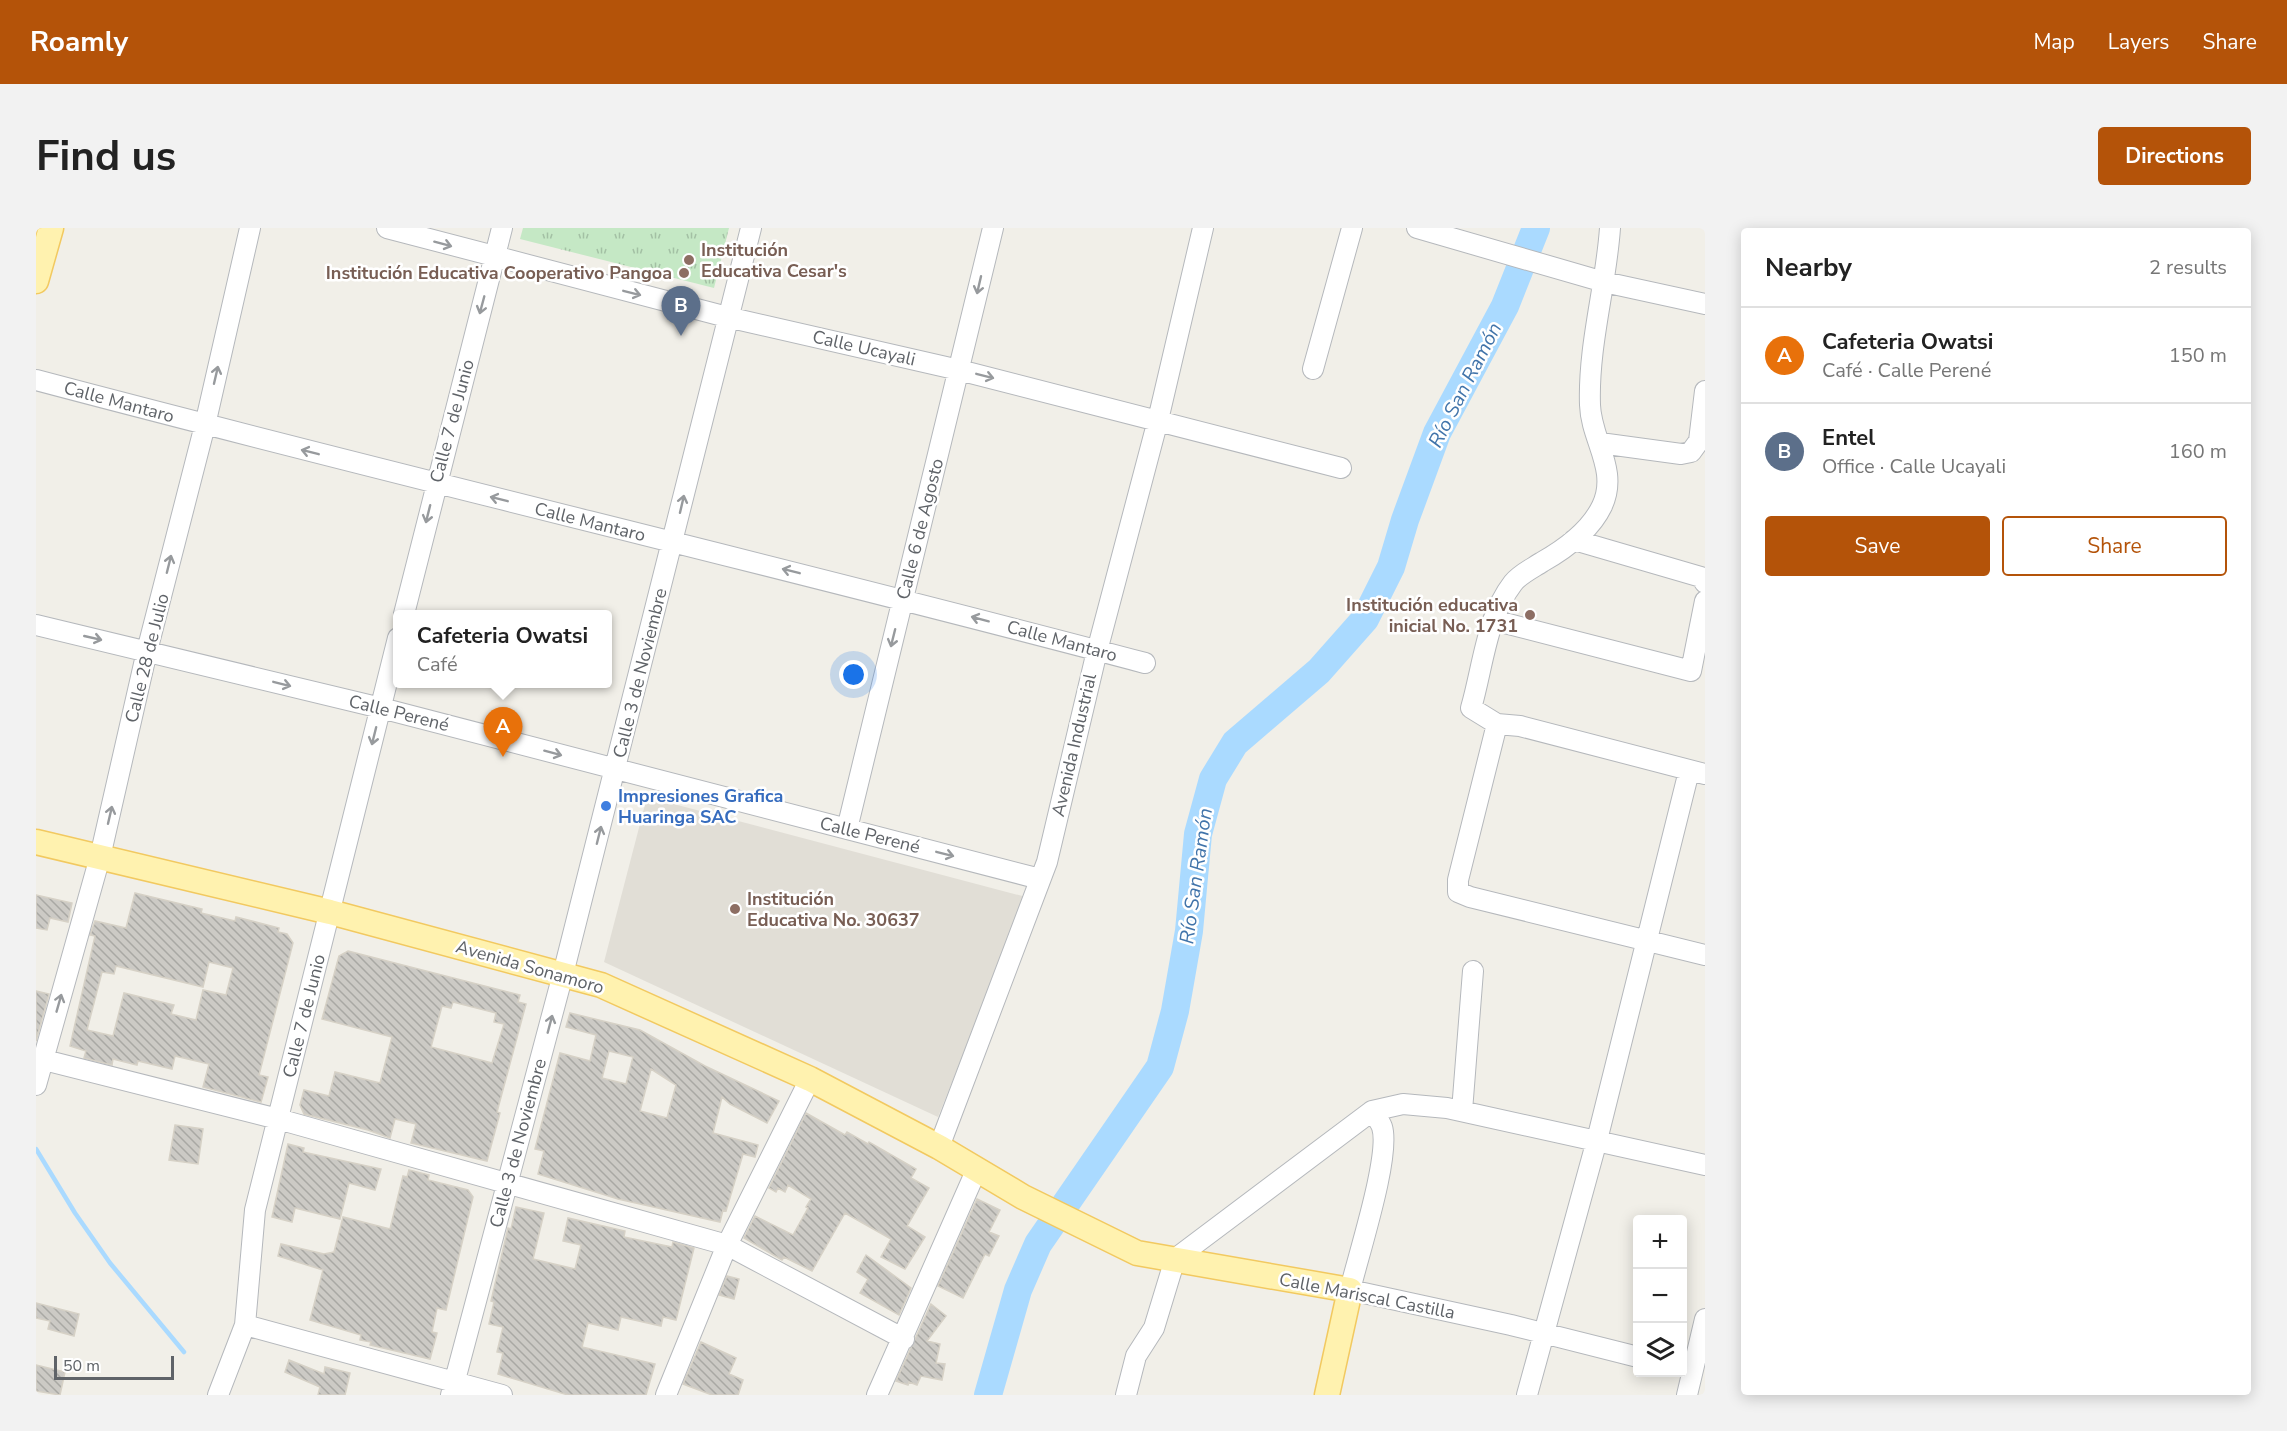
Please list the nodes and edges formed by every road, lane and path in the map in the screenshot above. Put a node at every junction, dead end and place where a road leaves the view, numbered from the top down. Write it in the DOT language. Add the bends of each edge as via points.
graph roads {
  1 [pos="51,228"];
  2 [pos="250,228"];
  3 [pos="387,228"];
  4 [pos="502,228"];
  5 [pos="750,228"];
  6 [pos="993,228"];
  7 [pos="1203,228"];
  8 [pos="1352,228"];
  9 [pos="1417,228"];
  10 [pos="1610,228"];
  11 [pos="494,258"];
  12 [pos="36,281"];
  13 [pos="1604,282"];
  14 [pos="1705,304"];
  15 [pos="727,317"];
  16 [pos="1313,369"];
  17 [pos="959,370"];
  18 [pos="36,380"];
  19 [pos="1705,391"];
  20 [pos="1158,420"];
  21 [pos="205,425"];
  22 [pos="1600,443"];
  23 [pos="1341,468"];
  24 [pos="435,483"];
  25 [pos="1574,540"];
  26 [pos="673,543"];
  27 [pos="1705,583"];
  28 [pos="903,598"];
  29 [pos="1705,601"];
  30 [pos="405,610"];
  31 [pos="1493,620"];
  32 [pos="36,625"];
  33 [pos="147,651"];
  34 [pos="1097,651"];
  35 [pos="393,659"];
  36 [pos="1145,663"];
  37 [pos="381,708"];
  38 [pos="1497,724"];
  39 [pos="615,770"];
  40 [pos="1697,772"];
  41 [pos="847,829"];
  42 [pos="36,842"];
  43 [pos="100,857"];
  44 [pos="1040,879"];
  45 [pos="330,912"];
  46 [pos="1646,939"];
  47 [pos="1705,955"];
  48 [pos="1473,971"];
  49 [pos="563,974"];
  50 [pos="40,1059"];
  51 [pos="810,1079"];
  52 [pos="36,1085"];
  53 [pos="1372,1111"];
  54 [pos="1462,1111"];
  55 [pos="278,1119"];
  56 [pos="1597,1140"];
  57 [pos="939,1147"];
  58 [pos="1705,1165"];
  59 [pos="976,1171"];
  60 [pos="508,1182"];
  61 [pos="1097,1235"];
  62 [pos="728,1245"];
  63 [pos="1175,1259"];
  64 [pos="1350,1290"];
  65 [pos="1705,1319"];
  66 [pos="245,1325"];
  67 [pos="1542,1334"];
  68 [pos="904,1339"];
  69 [pos="1633,1356"];
  70 [pos="1693,1370"];
  71 [pos="453,1389"];
  72 [pos="218,1395"];
  73 [pos="502,1395"];
  74 [pos="666,1395"];
  75 [pos="877,1395"];
  76 [pos="1126,1395"];
  77 [pos="1327,1395"];
  78 [pos="1527,1395"];
  79 [pos="1687,1395"];
  1 -- 12 [label="main road"];
  21 -- 2 [label="street, Calle 28 de Julio, one-way"];
  3 -- 11 [label="street, Calle Ucayali, one-way"];
  4 -- 11 [label="street, Calle 7 de Junio"];
  5 -- 15 [label="street, Calle 3 de Noviembre"];
  6 -- 17 [label="street, Calle 6 de Agosto, one-way"];
  7 -- 20 [label="street, Avenida Industrial"];
  8 -- 16 [label="street"];
  9 -- 13 [label="street"];
  10 -- 13 [label="street"];
  11 -- 15 [label="street, Calle Ucayali, one-way"];
  11 -- 24 [label="street, Calle 7 de Junio, one-way"];
  13 -- 14 [label="street"];
  13 -- 22 [label="street" via="1591,366 1590,407"];
  15 -- 17 [label="street, Calle Ucayali"];
  26 -- 15 [label="street, Calle 3 de Noviembre, one-way"];
  17 -- 20 [label="street, Calle Ucayali, one-way"];
  17 -- 28 [label="street, Calle 6 de Agosto"];
  18 -- 21 [label="street, Calle Mantaro"];
  19 -- 22 [label="street" via="1699,441 1691,453"];
  20 -- 23 [label="street, Calle Ucayali"];
  20 -- 34 [label="street, Avenida Industrial"];
  24 -- 21 [label="street, Calle Mantaro, one-way"];
  33 -- 21 [label="street, Calle 28 de Julio, one-way"];
  22 -- 25 [label="street" via="1608,484 1602,507"];
  26 -- 24 [label="street, Calle Mantaro, one-way"];
  24 -- 30 [label="street, Calle 7 de Junio, one-way"];
  25 -- 27 [label="street" via="1701,577"];
  25 -- 31 [label="street" via="1514,581"];
  28 -- 26 [label="street, Calle Mantaro, one-way"];
  26 -- 39 [label="street, Calle 3 de Noviembre"];
  34 -- 28 [label="street, Calle Mantaro, one-way"];
  28 -- 41 [label="street, Calle 6 de Agosto, one-way"];
  29 -- 31 [label="street" via="1691,671"];
  31 -- 38 [label="street" via="1471,708"];
  32 -- 33 [label="street, Calle Perené, one-way"];
  33 -- 37 [label="street, Calle Perené, one-way"];
  43 -- 33 [label="street, Calle 28 de Julio, one-way"];
  34 -- 36 [label="street, Calle Mantaro"];
  34 -- 44 [label="street, Avenida Industrial"];
  35 -- 37 [label="street, Calle 7 de Junio"];
  37 -- 39 [label="street, Calle Perené, one-way"];
  37 -- 45 [label="street, Calle 7 de Junio, one-way"];
  38 -- 40 [label="street" via="1520,726"];
  38 -- 46 [label="street" via="1458,892"];
  39 -- 41 [label="street, Calle Perené"];
  49 -- 39 [label="street, Calle 3 de Noviembre, one-way"];
  40 -- 46 [label="street"];
  41 -- 44 [label="street, Calle Perené, one-way"];
  42 -- 43 [label="main road, Avenida Sonamoro"];
  43 -- 45 [label="main road, Avenida Sonamoro"];
  50 -- 43 [label="street, Calle 28 de Julio, one-way"];
  44 -- 57 [label="street, Avenida Industrial"];
  45 -- 49 [label="main road, Avenida Sonamoro"];
  45 -- 55 [label="street, Calle 7 de Junio"];
  46 -- 47 [label="street"];
  46 -- 56 [label="street"];
  48 -- 54 [label="street"];
  49 -- 51 [label="main road, Avenida Sonamoro" via="602,985"];
  60 -- 49 [label="street, Calle 3 de Noviembre, one-way"];
  50 -- 52 [label="street, Calle 28 de Julio"];
  50 -- 55 [label="street"];
  51 -- 57 [label="main road, Avenida Sonamoro"];
  51 -- 62 [label="street"];
  53 -- 54 [label="street" via="1403,1104"];
  53 -- 63 [label="street"];
  53 -- 64 [label="street" via="1382,1126 1384,1144"];
  54 -- 56 [label="street"];
  55 -- 60 [label="street"];
  55 -- 66 [label="street, Calle 7 de Junio" via="255,1210"];
  56 -- 58 [label="street"];
  56 -- 67 [label="street"];
  57 -- 59 [label="main road, Avenida Sonamoro"];
  59 -- 61 [label="main road, Avenida Sonamoro"];
  59 -- 68 [label="street"];
  60 -- 62 [label="street"];
  60 -- 71 [label="street, Calle 3 de Noviembre"];
  61 -- 63 [label="main road, Calle Mariscal Castilla" via="1137,1253"];
  62 -- 68 [label="street"];
  62 -- 74 [label="street"];
  63 -- 64 [label="main road, Calle Mariscal Castilla"];
  63 -- 76 [label="street" via="1154,1328 1136,1356"];
  64 -- 67 [label="street, Calle Mariscal Castilla"];
  64 -- 77 [label="main road"];
  65 -- 70 [label="street"];
  66 -- 71 [label="street"];
  66 -- 72 [label="street, Calle 7 de Junio"];
  67 -- 69 [label="street, Calle Mariscal Castilla"];
  67 -- 78 [label="street"];
  68 -- 75 [label="street"];
  70 -- 79 [label="street"];
  71 -- 73 [label="street"];
}
